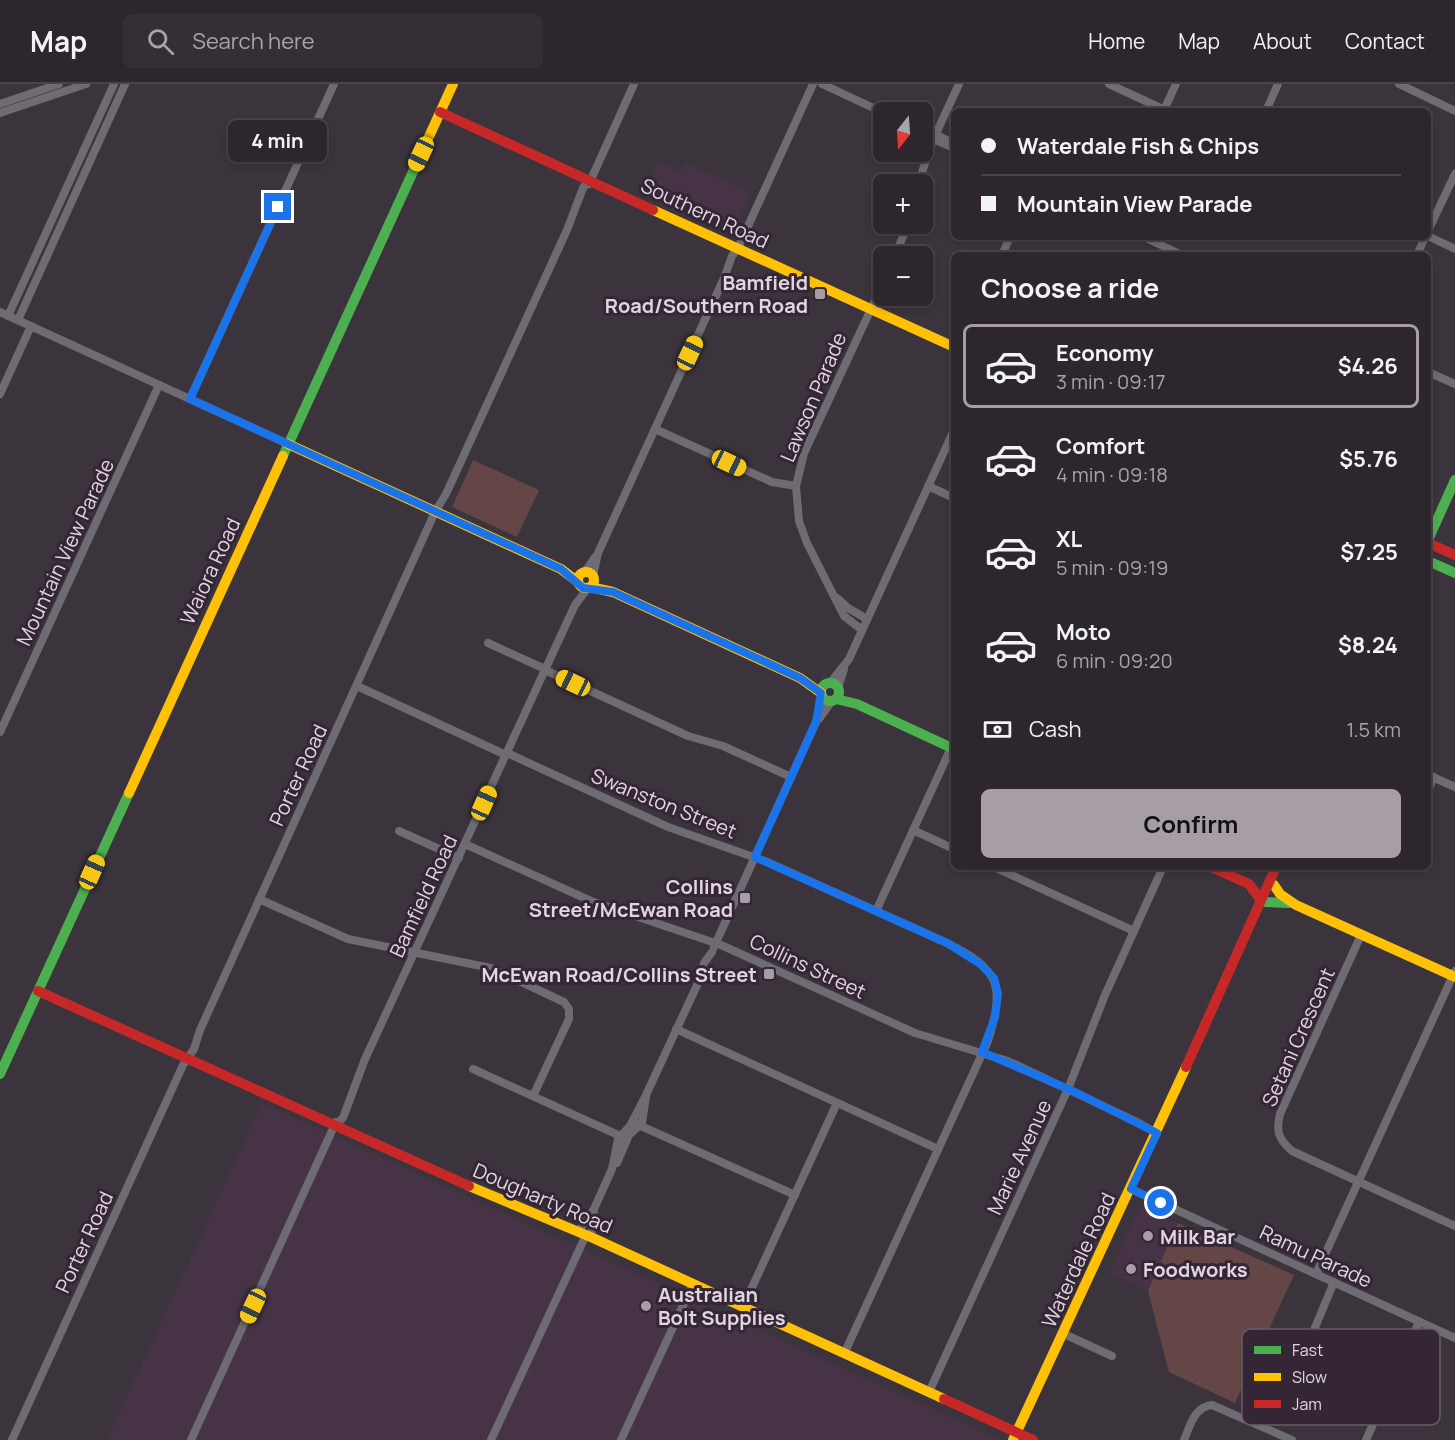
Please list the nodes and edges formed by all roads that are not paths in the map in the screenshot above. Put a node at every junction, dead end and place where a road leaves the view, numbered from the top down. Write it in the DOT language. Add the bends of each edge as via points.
graph roads {
  1 [pos="59,84"];
  2 [pos="86,84"];
  3 [pos="114,84"];
  4 [pos="125,84"];
  5 [pos="334,84"];
  6 [pos="453,84"];
  7 [pos="634,84"];
  8 [pos="813,84"];
  9 [pos="822,84"];
  10 [pos="958,84"];
  11 [pos="1109,84"];
  12 [pos="1176,84"];
  13 [pos="1278,84"];
  14 [pos="1399,84"];
  15 [pos="1121,86"];
  16 [pos="0,104"];
  17 [pos="873,108"];
  18 [pos="1161,108"];
  19 [pos="1166,108"];
  20 [pos="1267,108"];
  21 [pos="1455,111"];
  22 [pos="440,112"];
  23 [pos="0,113"];
  24 [pos="934,137"];
  25 [pos="951,145"];
  26 [pos="921,174"];
  27 [pos="1455,174"];
  28 [pos="589,180"];
  29 [pos="1431,225"];
  30 [pos="1431,238"];
  31 [pos="1156,240"];
  32 [pos="738,248"];
  33 [pos="1455,249"];
  34 [pos="1177,252"];
  35 [pos="873,303"];
  36 [pos="870,309"];
  37 [pos="0,312"];
  38 [pos="8,316"];
  39 [pos="18,320"];
  40 [pos="31,326"];
  41 [pos="951,346"];
  42 [pos="1431,373"];
  43 [pos="1455,384"];
  44 [pos="159,385"];
  45 [pos="0,394"];
  46 [pos="190,399"];
  47 [pos="655,429"];
  48 [pos="951,436"];
  49 [pos="288,444"];
  50 [pos="1455,480"];
  51 [pos="796,486"];
  52 [pos="928,486"];
  53 [pos="951,497"];
  54 [pos="437,513"];
  55 [pos="1431,535"];
  56 [pos="1431,543"];
  57 [pos="1455,555"];
  58 [pos="1431,562"];
  59 [pos="1455,573"];
  60 [pos="586,580"];
  61 [pos="835,596"];
  62 [pos="867,619"];
  63 [pos="862,630"];
  64 [pos="488,643"];
  65 [pos="545,670"];
  66 [pos="357,686"];
  67 [pos="830,692"];
  68 [pos="0,732"];
  69 [pos="951,748"];
  70 [pos="951,750"];
  71 [pos="506,754"];
  72 [pos="1431,776"];
  73 [pos="791,777"];
  74 [pos="1455,787"];
  75 [pos="913,830"];
  76 [pos="399,831"];
  77 [pos="465,843"];
  78 [pos="951,848"];
  79 [pos="755,857"];
  80 [pos="459,858"];
  81 [pos="1001,870"];
  82 [pos="1162,870"];
  83 [pos="1218,870"];
  84 [pos="1277,870"];
  85 [pos="1271,883"];
  86 [pos="1249,884"];
  87 [pos="259,899"];
  88 [pos="1263,901"];
  89 [pos="1296,905"];
  90 [pos="876,911"];
  91 [pos="1134,931"];
  92 [pos="1361,934"];
  93 [pos="716,943"];
  94 [pos="415,954"];
  95 [pos="1454,974"];
  96 [pos="38,991"];
  97 [pos="676,1029"];
  98 [pos="982,1052"];
  99 [pos="186,1058"];
  100 [pos="473,1069"];
  101 [pos="0,1074"];
  102 [pos="1068,1089"];
  103 [pos="533,1096"];
  104 [pos="837,1103"];
  105 [pos="636,1123"];
  106 [pos="335,1126"];
  107 [pos="1158,1131"];
  108 [pos="624,1138"];
  109 [pos="938,1149"];
  110 [pos="1359,1182"];
  111 [pos="1131,1189"];
  112 [pos="795,1195"];
  113 [pos="594,1209"];
  114 [pos="1455,1225"];
  115 [pos="585,1235"];
  116 [pos="1316,1274"];
  117 [pos="1334,1282"];
  118 [pos="693,1284"];
  119 [pos="743,1307"];
  120 [pos="1419,1322"];
  121 [pos="1314,1329"];
  122 [pos="1416,1329"];
  123 [pos="1435,1329"];
  124 [pos="1440,1331"];
  125 [pos="1064,1334"];
  126 [pos="1455,1338"];
  127 [pos="844,1354"];
  128 [pos="1112,1356"];
  129 [pos="929,1392"];
  130 [pos="1242,1418"];
  131 [pos="1258,1425"];
  132 [pos="1373,1425"];
  133 [pos="1014,1436"];
  134 [pos="12,1440"];
  135 [pos="191,1440"];
  136 [pos="491,1440"];
  137 [pos="621,1440"];
  138 [pos="1033,1440"];
  139 [pos="1184,1440"];
  140 [pos="1292,1440"];
  141 [pos="1366,1440"];
  1 -- 16 [label="street"];
  2 -- 23 [label="street"];
  3 -- 38 [label="street"];
  4 -- 39 [label="street"];
  5 -- 46 [label="street"];
  6 -- 22 [label="main road, Waiora Road"];
  7 -- 28 [label="street, Porter Road"];
  8 -- 32 [label="street, Bamfield Road"];
  9 -- 17 [label="street"];
  10 -- 24 [label="street"];
  11 -- 15 [label="street"];
  12 -- 19 [label="street"];
  13 -- 20 [label="street"];
  14 -- 21 [label="street"];
  15 -- 18 [label="street"];
  22 -- 28 [label="main road, Southern Road"];
  22 -- 49 [label="main road, Waiora Road"];
  24 -- 25 [label="street"];
  24 -- 26 [label="street"];
  27 -- 29 [label="street"];
  28 -- 32 [label="main road, Southern Road"];
  28 -- 54 [label="street, Porter Road"];
  30 -- 33 [label="street"];
  31 -- 34 [label="street"];
  32 -- 36 [label="main road, Southern Road"];
  32 -- 47 [label="street, Bamfield Road"];
  35 -- 36 [label="street, Lawson Parade"];
  36 -- 41 [label="main road, Southern Road"];
  36 -- 51 [label="street, Lawson Parade" via="804,453"];
  37 -- 38 [label="street"];
  38 -- 39 [label="street"];
  39 -- 40 [label="street"];
  40 -- 44 [label="street"];
  40 -- 45 [label="street"];
  42 -- 43 [label="street"];
  44 -- 46 [label="street"];
  44 -- 68 [label="street, Mountain View Parade"];
  46 -- 49 [label="street"];
  47 -- 51 [label="street" via="772,482"];
  47 -- 60 [label="street, Bamfield Road"];
  48 -- 52 [label="street"];
  49 -- 54 [label="main road"];
  49 -- 96 [label="main road, Waiora Road"];
  50 -- 55 [label="main road"];
  51 -- 61 [label="street, Lawson Parade" via="802,531"];
  52 -- 53 [label="street"];
  52 -- 62 [label="street"];
  54 -- 60 [label="main road"];
  54 -- 66 [label="street, Porter Road"];
  56 -- 57 [label="main road"];
  58 -- 59 [label="main road"];
  60 -- 65 [label="street, Bamfield Road"];
  60 -- 67 [label="main road"];
  61 -- 62 [label="street, Lawson Parade"];
  61 -- 63 [label="street, Lawson Parade" via="844,616"];
  62 -- 63 [label="street"];
  63 -- 67 [label="street"];
  64 -- 65 [label="street"];
  65 -- 71 [label="street, Bamfield Road"];
  65 -- 73 [label="street" via="688,736 723,746"];
  66 -- 71 [label="street, Swanston Street"];
  66 -- 87 [label="street, Porter Road"];
  67 -- 69 [label="main road"];
  67 -- 73 [label="street"];
  70 -- 75 [label="street"];
  71 -- 77 [label="street, Bamfield Road"];
  71 -- 79 [label="street, Swanston Street" via="668,827"];
  72 -- 74 [label="street"];
  73 -- 79 [label="street"];
  75 -- 78 [label="street"];
  75 -- 90 [label="street"];
  76 -- 80 [label="street"];
  77 -- 80 [label="street, Bamfield Road"];
  77 -- 93 [label="street, Collins Street" via="591,901"];
  79 -- 90 [label="street, Swanston Street"];
  79 -- 93 [label="street"];
  80 -- 94 [label="street, Bamfield Road"];
  81 -- 91 [label="street"];
  82 -- 91 [label="street, Marie Avenue"];
  83 -- 86 [label="main road"];
  84 -- 85 [label="main road, Waterdale Road"];
  85 -- 86 [label="main road"];
  85 -- 88 [label="main road, Waterdale Road"];
  85 -- 89 [label="main road"];
  86 -- 88 [label="main road"];
  87 -- 94 [label="street" via="342,937"];
  87 -- 99 [label="street, Porter Road"];
  88 -- 89 [label="main road"];
  88 -- 107 [label="main road, Waterdale Road"];
  89 -- 92 [label="main road"];
  90 -- 98 [label="street, Swanston Street" via="966,953 994,978 997,1010"];
  91 -- 102 [label="street, Marie Avenue"];
  92 -- 95 [label="main road"];
  92 -- 110 [label="street, Setani Crescent" via="1277,1127 1280,1141 1292,1151"];
  93 -- 97 [label="street"];
  93 -- 98 [label="street, Collins Street" via="907,1029"];
  94 -- 103 [label="street" via="492,968 567,1005 569,1019"];
  94 -- 106 [label="street, Bamfield Road"];
  95 -- 110 [label="street"];
  96 -- 99 [label="main road, Dougharty Road"];
  96 -- 101 [label="main road, Waiora Road"];
  97 -- 104 [label="street"];
  97 -- 105 [label="street"];
  98 -- 102 [label="street, Collins Street"];
  98 -- 109 [label="street, Swanston Street"];
  99 -- 106 [label="main road, Dougharty Road"];
  99 -- 134 [label="street, Porter Road"];
  100 -- 103 [label="street"];
  102 -- 107 [label="street, Collins Street"];
  102 -- 129 [label="street, Marie Avenue"];
  103 -- 108 [label="street"];
  104 -- 109 [label="street"];
  104 -- 112 [label="street"];
  105 -- 108 [label="street"];
  105 -- 112 [label="street"];
  106 -- 115 [label="main road, Dougharty Road"];
  106 -- 135 [label="street, Bamfield Road"];
  107 -- 111 [label="main road, Waterdale Road"];
  108 -- 113 [label="street" via="622,1154"];
  109 -- 127 [label="street, Swanston Street"];
  110 -- 114 [label="street, Setani Crescent"];
  110 -- 116 [label="street"];
  111 -- 116 [label="street, Ramu Parade"];
  111 -- 125 [label="main road, Waterdale Road"];
  112 -- 119 [label="street"];
  113 -- 115 [label="street"];
  113 -- 115 [label="street"];
  115 -- 118 [label="main road, Dougharty Road"];
  115 -- 136 [label="street"];
  116 -- 117 [label="street, Ramu Parade"];
  117 -- 120 [label="street, Ramu Parade"];
  117 -- 121 [label="street"];
  118 -- 119 [label="main road, Dougharty Road"];
  118 -- 137 [label="street"];
  119 -- 127 [label="main road, Dougharty Road"];
  120 -- 122 [label="street"];
  120 -- 123 [label="street, Ramu Parade"];
  124 -- 126 [label="street, Ramu Parade"];
  125 -- 128 [label="street"];
  125 -- 133 [label="main road, Waterdale Road"];
  127 -- 129 [label="main road, Dougharty Road"];
  129 -- 133 [label="main road, Dougharty Road"];
  130 -- 139 [label="street" via="1212,1405 1204,1407"];
  131 -- 140 [label="street"];
  132 -- 141 [label="street"];
  133 -- 138 [label="main road, Dougharty Road"];
}
